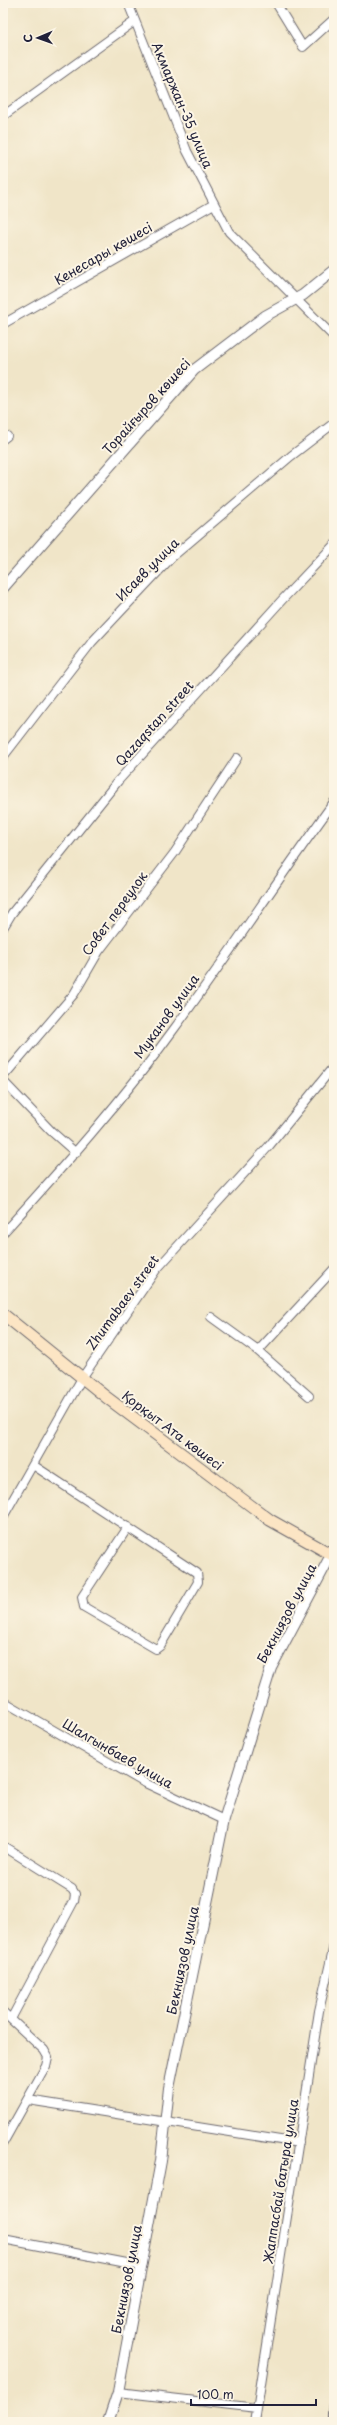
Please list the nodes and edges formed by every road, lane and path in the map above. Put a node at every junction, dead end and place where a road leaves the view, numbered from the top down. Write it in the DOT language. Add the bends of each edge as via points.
graph roads {
  1 [pos="128,3"];
  2 [pos="276,3"];
  3 [pos="334,20"];
  4 [pos="135,21"];
  5 [pos="3,116"];
  6 [pos="214,204"];
  7 [pos="334,270"];
  8 [pos="294,299"];
  9 [pos="3,324"];
  10 [pos="334,337"];
  11 [pos="334,423"];
  12 [pos="334,545"];
  13 [pos="3,588"];
  14 [pos="3,757"];
  15 [pos="237,758"];
  16 [pos="334,802"];
  17 [pos="3,928"];
  18 [pos="334,1066"];
  19 [pos="3,1077"];
  20 [pos="3,1081"];
  21 [pos="76,1153"];
  22 [pos="3,1233"];
  23 [pos="334,1269"];
  24 [pos="3,1314"];
  25 [pos="211,1317"];
  26 [pos="258,1351"];
  27 [pos="82,1378"];
  28 [pos="309,1396"];
  29 [pos="33,1465"];
  30 [pos="3,1517"];
  31 [pos="128,1527"];
  32 [pos="333,1554"];
  33 [pos="3,1701"];
  34 [pos="224,1820"];
  35 [pos="3,1846"];
  36 [pos="334,1946"];
  37 [pos="3,2012"];
  38 [pos="11,2019"];
  39 [pos="28,2100"];
  40 [pos="165,2123"];
  41 [pos="3,2143"];
  42 [pos="299,2143"];
  43 [pos="3,2239"];
  44 [pos="142,2266"];
  45 [pos="118,2392"];
  46 [pos="257,2408"];
  47 [pos="108,2422"];
  48 [pos="255,2422"];
  1 -- 4 [label="street, Акмаржан-35 улица"];
  2 -- 3 [label="street" via="303,47"];
  4 -- 5 [label="street"];
  4 -- 6 [label="street, Акмаржан-35 улица" via="187,151"];
  6 -- 8 [label="street, Акмаржан-35 улица" via="229,232"];
  6 -- 9 [label="street, Кенесары көшесі"];
  7 -- 8 [label="street, Торайғыров көшесі"];
  8 -- 10 [label="street, Акмаржан-35 улица"];
  8 -- 13 [label="street, Торайғыров көшесі" via="265,316 194,370"];
  11 -- 14 [label="street, Исаев улица" via="291,456 171,558 92,642"];
  12 -- 17 [label="street, Qazaqstan street" via="118,780 12,913"];
  15 -- 19 [label="street, Совет переулок" via="175,852 99,951 74,994"];
  16 -- 21 [label="street, Муканов улица" via="174,1030"];
  18 -- 27 [label="street, Zhumabaev street" via="269,1146 156,1270"];
  20 -- 21 [label="street" via="50,1131"];
  21 -- 22 [label="street, Муканов улица"];
  23 -- 26 [label="street"];
  24 -- 27 [label="main road, Қорқыт Ата көшесі"];
  25 -- 26 [label="street"];
  26 -- 28 [label="street"];
  27 -- 29 [label="street, Zhumabaev street"];
  27 -- 32 [label="main road, Қорқыт Ата көшесі" via="270,1520"];
  29 -- 30 [label="street, Zhumabaev street"];
  29 -- 31 [label="street"];
  31 -- 31 [label="street" via="197,1573 199,1577 156,1649 84,1606 82,1602 82,1597"];
  32 -- 34 [label="street, Бекниязов улица" via="271,1668"];
  33 -- 34 [label="street, Шалгынбаев улица" via="143,1782"];
  34 -- 40 [label="street, Бекниязов улица" via="169,2088"];
  35 -- 38 [label="street" via="72,1889 75,1894 74,1901"];
  36 -- 42 [label="street, Жаппасбай батыра улица" via="319,2011"];
  37 -- 38 [label="street"];
  38 -- 39 [label="street" via="44,2050 48,2057"];
  39 -- 40 [label="street"];
  39 -- 41 [label="street"];
  40 -- 42 [label="street"];
  40 -- 44 [label="street, Бекниязов улица" via="161,2161"];
  42 -- 46 [label="street, Жаппасбай батыра улица"];
  43 -- 44 [label="street"];
  44 -- 45 [label="street, Бекниязов улица"];
  45 -- 46 [label="street"];
  45 -- 47 [label="street, Бекниязов улица"];
  46 -- 48 [label="street, Жаппасбай батыра улица"];
}
